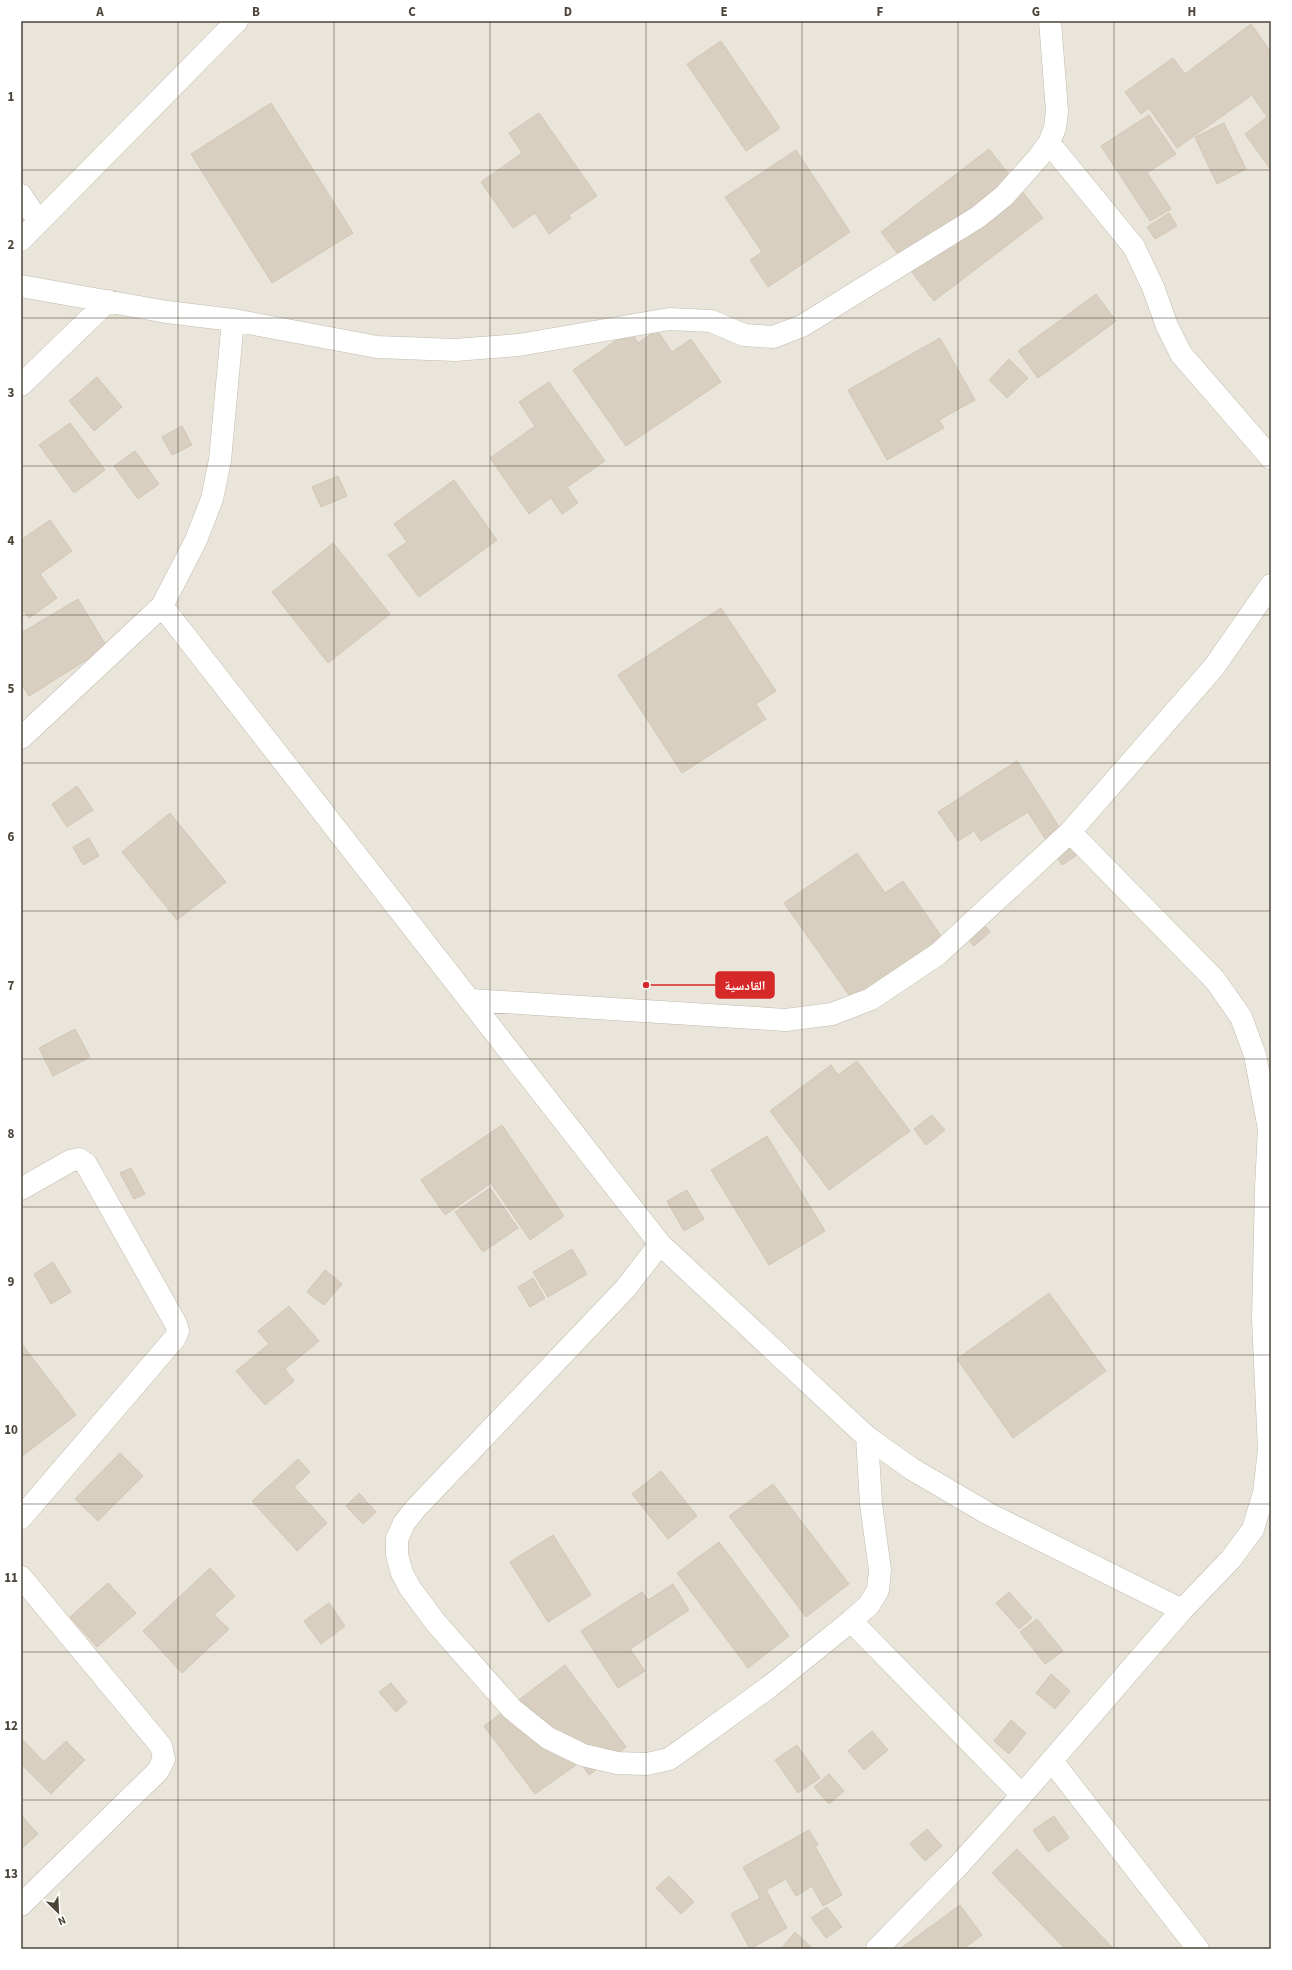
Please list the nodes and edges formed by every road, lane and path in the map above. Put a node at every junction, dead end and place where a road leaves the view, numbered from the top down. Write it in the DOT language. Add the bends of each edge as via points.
graph roads {
  1 [pos="237,21"];
  2 [pos="1050,21"];
  3 [pos="1049,143"];
  4 [pos="21,195"];
  5 [pos="39,222"];
  6 [pos="21,240"];
  7 [pos="21,286"];
  8 [pos="108,301"];
  9 [pos="233,320"];
  10 [pos="21,386"];
  11 [pos="1271,458"];
  12 [pos="1271,585"];
  13 [pos="162,606"];
  14 [pos="21,738"];
  15 [pos="1070,832"];
  16 [pos="471,1000"];
  17 [pos="21,1190"];
  18 [pos="660,1244"];
  19 [pos="867,1437"];
  20 [pos="21,1518"];
  21 [pos="21,1578"];
  22 [pos="1182,1610"];
  23 [pos="851,1621"];
  24 [pos="1052,1761"];
  25 [pos="1022,1795"];
  26 [pos="21,1905"];
  27 [pos="877,1949"];
  28 [pos="1198,1949"];
  1 -- 5 [label="street"];
  2 -- 3 [label="street" via="1057,111 1056,128"];
  3 -- 9 [label="street" via="1023,176 978,217 802,326 773,337 744,335 711,321 669,319 519,344 455,350 377,347"];
  3 -- 11 [label="street" via="1134,247 1181,354"];
  4 -- 5 [label="street"];
  5 -- 6 [label="street"];
  7 -- 8 [label="street"];
  8 -- 9 [label="street" via="166,312"];
  8 -- 10 [label="street"];
  9 -- 13 [label="street" via="220,460 212,499 196,540"];
  12 -- 15 [label="street" via="1214,667"];
  13 -- 14 [label="street"];
  13 -- 16 [label="street"];
  15 -- 16 [label="street" via="938,954 871,998 832,1014 786,1020"];
  15 -- 22 [label="street" via="1215,980 1241,1017 1255,1055 1269,1129 1263,1319 1269,1450 1264,1493 1254,1529 1231,1560"];
  16 -- 18 [label="street"];
  17 -- 20 [label="street" via="70,1161 79,1159 86,1164 178,1331 175,1338"];
  18 -- 19 [label="street"];
  18 -- 23 [label="street" via="625,1289 404,1523 397,1539 397,1555 402,1573 436,1623 512,1709 548,1738 583,1755 617,1763 647,1764 668,1759 769,1687"];
  19 -- 22 [label="street" via="912,1469 987,1513"];
  19 -- 23 [label="street" via="871,1504 880,1570 879,1583 878,1590 868,1605"];
  21 -- 26 [label="street" via="161,1746 164,1759 158,1771"];
  22 -- 24 [label="street"];
  23 -- 25 [label="street"];
  24 -- 25 [label="street"];
  24 -- 28 [label="street"];
  25 -- 27 [label="street" via="958,1866"];
}
